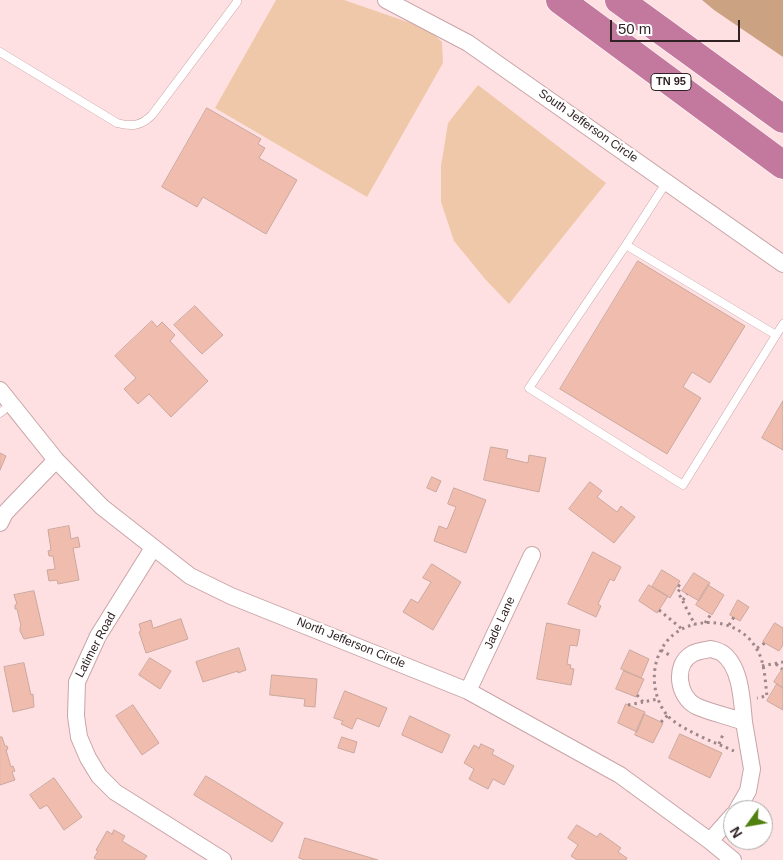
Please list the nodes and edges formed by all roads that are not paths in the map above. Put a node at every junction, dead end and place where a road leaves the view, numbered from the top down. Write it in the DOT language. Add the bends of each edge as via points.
graph roads {
  1 [pos="386,0"];
  2 [pos="560,0"];
  3 [pos="619,0"];
  4 [pos="237,1"];
  5 [pos="0,52"];
  6 [pos="783,119"];
  7 [pos="783,164"];
  8 [pos="666,183"];
  9 [pos="626,245"];
  10 [pos="783,264"];
  11 [pos="783,324"];
  12 [pos="776,335"];
  13 [pos="0,390"];
  14 [pos="6,408"];
  15 [pos="56,460"];
  16 [pos="0,523"];
  17 [pos="152,548"];
  18 [pos="532,555"];
  19 [pos="468,691"];
  20 [pos="744,722"];
  21 [pos="743,800"];
  22 [pos="723,826"];
  23 [pos="710,841"];
  24 [pos="223,860"];
  25 [pos="733,860"];
  1 -- 8 [label="street, South Jefferson Circle" via="468,43"];
  2 -- 7 [label="highway, TN 95"];
  3 -- 6 [label="highway, TN 95"];
  4 -- 5 [label="lane" via="152,115 144,123 135,125 117,122"];
  8 -- 9 [label="lane"];
  8 -- 10 [label="street, South Jefferson Circle"];
  9 -- 12 [label="lane"];
  9 -- 12 [label="lane" via="529,388 683,485"];
  11 -- 12 [label="lane"];
  13 -- 14 [label="street, North Jefferson Circle"];
  14 -- 15 [label="street, North Jefferson Circle"];
  15 -- 16 [label="street" via="5,513"];
  15 -- 17 [label="street, North Jefferson Circle" via="102,507"];
  17 -- 19 [label="street, North Jefferson Circle" via="190,576 231,596"];
  17 -- 24 [label="street, Latimer Road" via="98,636 77,682 79,737 88,758 115,792"];
  18 -- 19 [label="street, Jade Lane"];
  19 -- 23 [label="street, North Jefferson Circle" via="620,775"];
  20 -- 20 [label="street" via="695,705 684,694 679,680 683,663 692,654 711,649 723,654 733,666 741,689"];
  20 -- 21 [label="street" via="752,770"];
  22 -- 23 [label="street"];
  23 -- 25 [label="street, North Jefferson Circle"];
}
